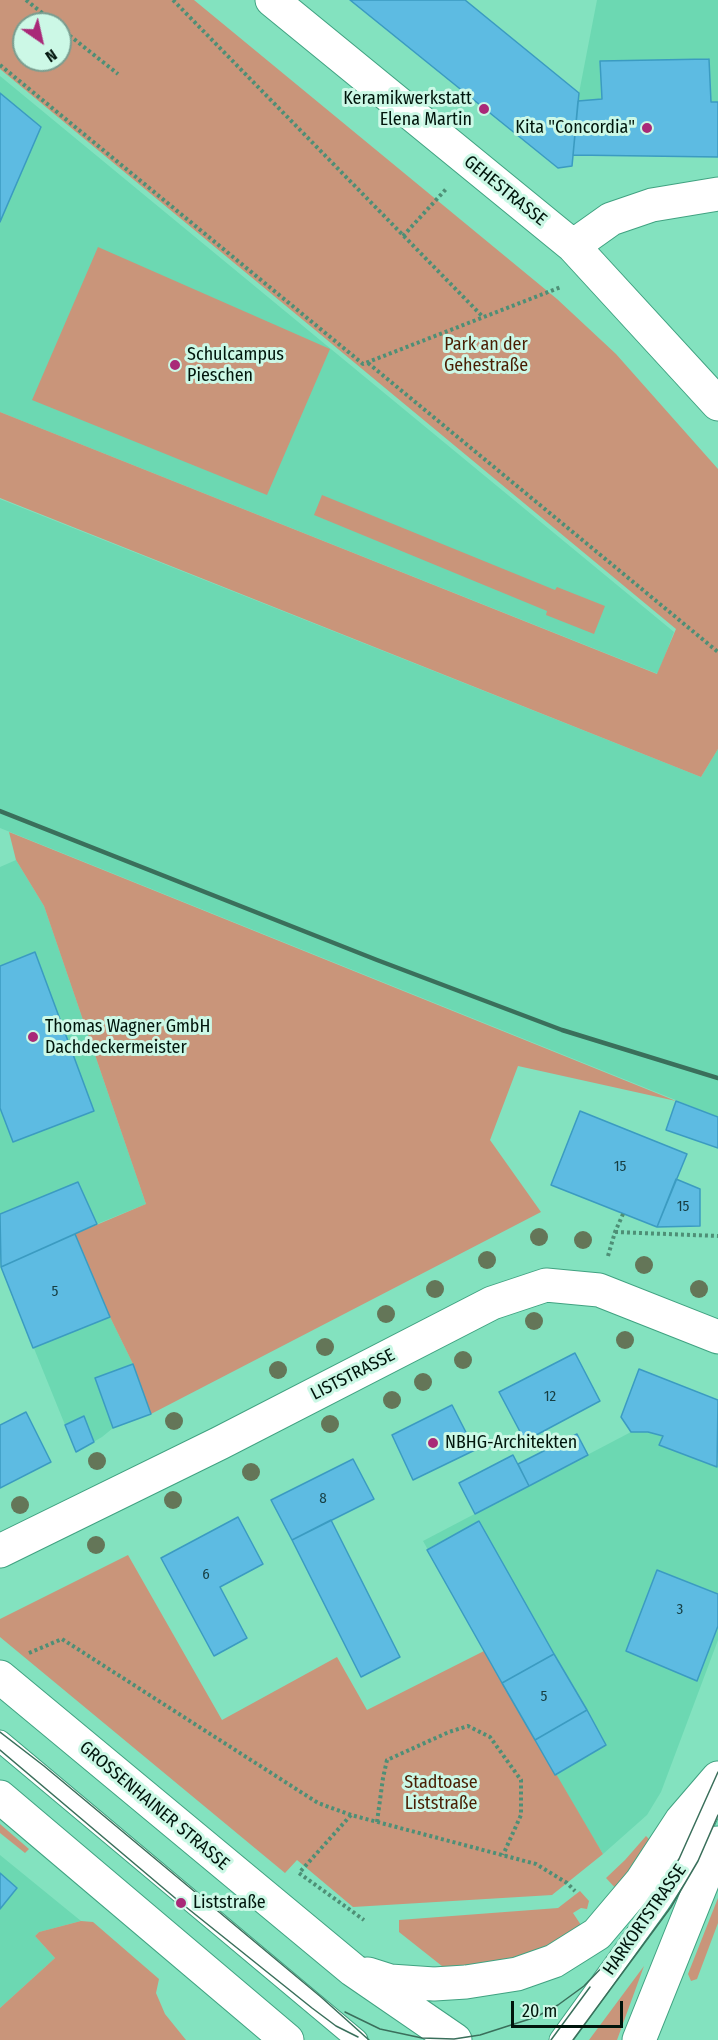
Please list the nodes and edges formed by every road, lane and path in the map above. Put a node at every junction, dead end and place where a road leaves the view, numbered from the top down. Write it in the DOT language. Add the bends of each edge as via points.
graph roads {
  1 [pos="26,0"];
  2 [pos="173,0"];
  3 [pos="272,0"];
  4 [pos="41,12"];
  5 [pos="72,38"];
  6 [pos="0,64"];
  7 [pos="118,74"];
  8 [pos="471,163"];
  9 [pos="718,194"];
  10 [pos="403,236"];
  11 [pos="573,246"];
  12 [pos="597,272"];
  13 [pos="483,317"];
  14 [pos="367,363"];
  15 [pos="718,404"];
  16 [pos="718,652"];
  17 [pos="624,1214"];
  18 [pos="615,1232"];
  19 [pos="718,1236"];
  20 [pos="599,1290"];
  21 [pos="718,1337"];
  22 [pos="0,1551"];
  23 [pos="24,1655"];
  24 [pos="0,1677"];
  25 [pos="0,1741"];
  26 [pos="718,1778"];
  27 [pos="718,1792"];
  28 [pos="0,1797"];
  29 [pos="351,1815"];
  30 [pos="377,1822"];
  31 [pos="718,1843"];
  32 [pos="503,1855"];
  33 [pos="575,1891"];
  34 [pos="364,1920"];
  35 [pos="353,1970"];
  36 [pos="337,2030"];
  37 [pos="287,2040"];
  38 [pos="357,2040"];
  39 [pos="455,2040"];
  40 [pos="560,2040"];
  41 [pos="639,2040"];
  1 -- 4 [label="path"];
  2 -- 10 [label="path"];
  3 -- 8 [label="street, GEHESTRASSE"];
  5 -- 7 [label="path"];
  6 -- 14 [label="path" via="363,364"];
  8 -- 10 [label="path"];
  8 -- 11 [label="street, GEHESTRASSE"];
  9 -- 11 [label="street" via="652,205 611,219"];
  10 -- 13 [label="path"];
  11 -- 12 [label="street, GEHESTRASSE"];
  12 -- 13 [label="path"];
  12 -- 15 [label="street, GEHESTRASSE"];
  13 -- 14 [label="path"];
  14 -- 16 [label="path"];
  17 -- 18 [label="path"];
  18 -- 19 [label="path"];
  18 -- 20 [label="path"];
  20 -- 21 [label="street, LISTSTRASSE"];
  20 -- 22 [label="street, LISTSTRASSE" via="546,1285 492,1303"];
  23 -- 29 [label="path" via="62,1639 318,1803"];
  24 -- 35 [label="street, GROSSENHAINER STRASSE"];
  25 -- 36 [label="lane"];
  26 -- 35 [label="street" via="597,1934 554,1961 517,1974 434,1984 390,1981"];
  27 -- 40 [label="lane, HARKORTSTRASSE" via="686,1861"];
  28 -- 37 [label="street"];
  29 -- 30 [label="path"];
  29 -- 34 [label="path" via="299,1873"];
  30 -- 32 [label="path"];
  30 -- 32 [label="path" via="387,1760 468,1726 490,1737 521,1780 521,1815"];
  31 -- 41 [label="street"];
  32 -- 33 [label="path" via="536,1864"];
  35 -- 39 [label="street, GROSSENHAINER STRASSE"];
  36 -- 38 [label="lane"];
}
